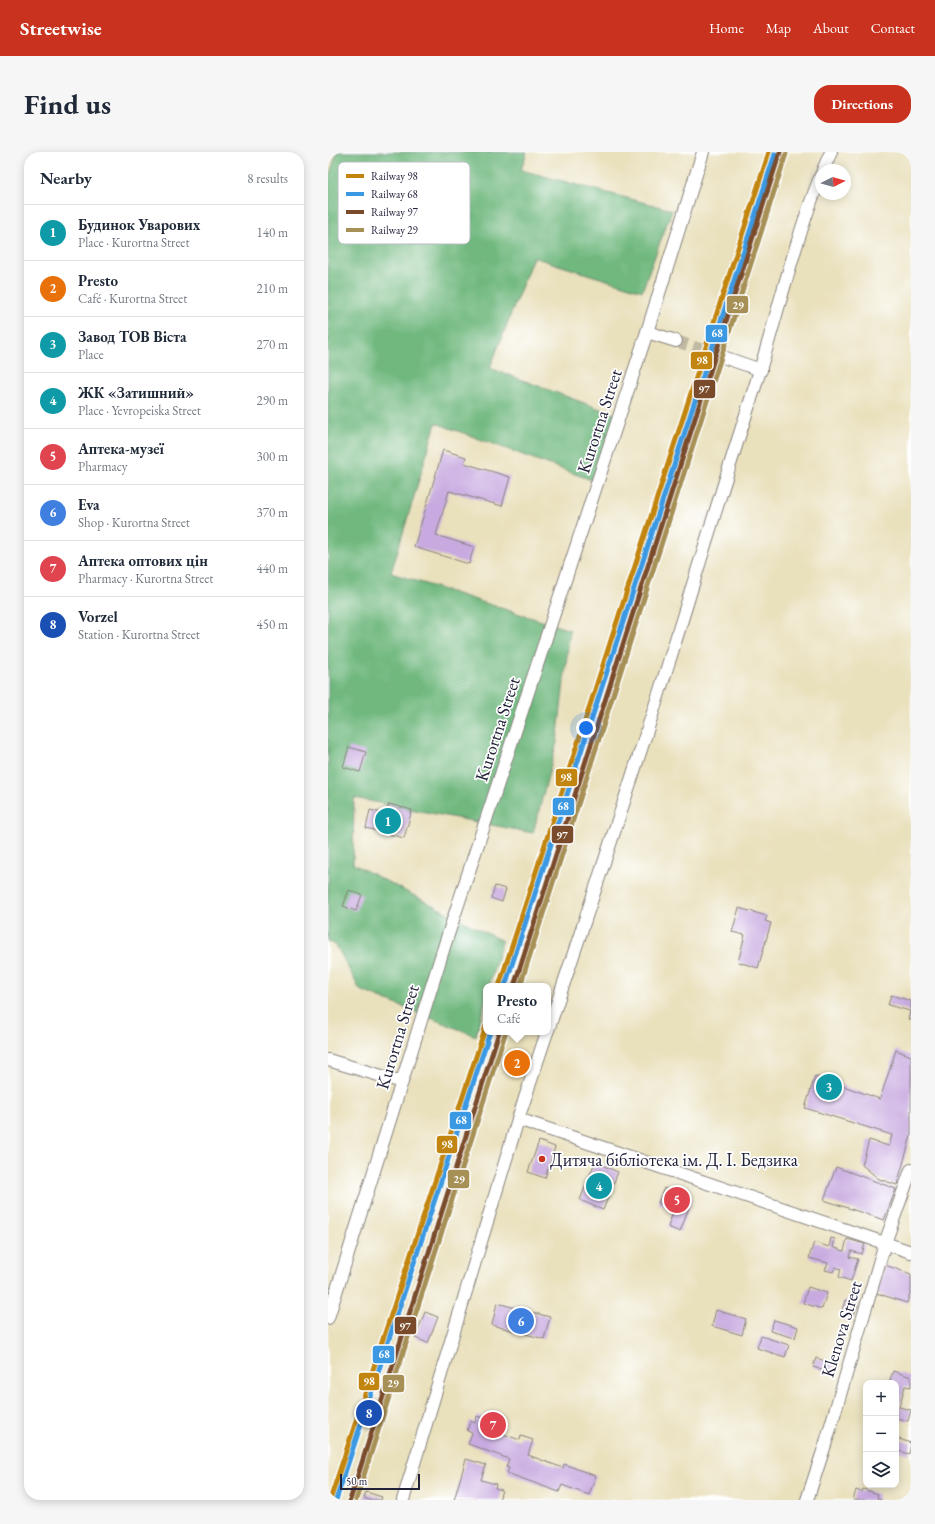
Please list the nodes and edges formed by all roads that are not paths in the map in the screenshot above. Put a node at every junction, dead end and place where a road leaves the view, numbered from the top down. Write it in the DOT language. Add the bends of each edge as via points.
graph roads {
  1 [pos="703,152"];
  2 [pos="831,152"];
  3 [pos="826,164"];
  4 [pos="815,193"];
  5 [pos="647,332"];
  6 [pos="676,341"];
  7 [pos="726,358"];
  8 [pos="761,370"];
  9 [pos="551,1022"];
  10 [pos="547,1035"];
  11 [pos="328,1060"];
  12 [pos="402,1082"];
  13 [pos="518,1119"];
  14 [pos="911,1170"];
  15 [pos="885,1243"];
  16 [pos="911,1252"];
  17 [pos="328,1318"];
  18 [pos="403,1500"];
  19 [pos="807,1500"];
  1 -- 5 [label="street, Kurortna Street"];
  2 -- 3 [label="street"];
  4 -- 8 [label="street" via="786,279"];
  5 -- 6 [label="street"];
  5 -- 12 [label="street, Kurortna Street"];
  7 -- 8 [label="street"];
  8 -- 9 [label="street"];
  10 -- 13 [label="street"];
  11 -- 12 [label="street"];
  12 -- 17 [label="street, Kurortna Street"];
  13 -- 15 [label="street"];
  13 -- 18 [label="street" via="417,1433"];
  14 -- 15 [label="street, Klenova Street"];
  15 -- 16 [label="street"];
  15 -- 19 [label="street, Klenova Street"];
}
